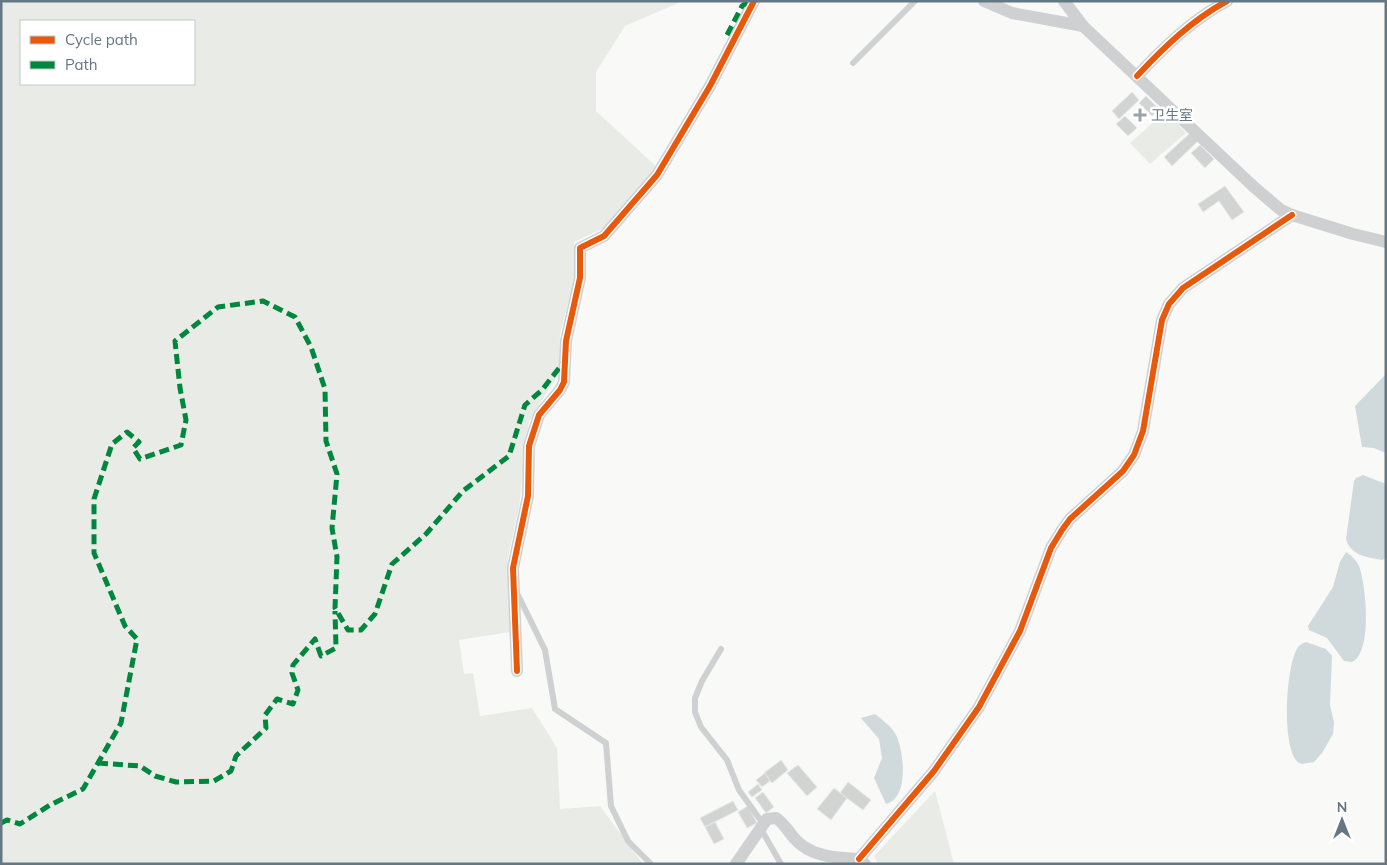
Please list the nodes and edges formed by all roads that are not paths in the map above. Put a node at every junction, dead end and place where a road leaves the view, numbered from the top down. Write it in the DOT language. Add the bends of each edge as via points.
graph roads {
  1 [pos="754,1"];
  2 [pos="916,1"];
  3 [pos="984,1"];
  4 [pos="1064,1"];
  5 [pos="1227,1"];
  6 [pos="1083,26"];
  7 [pos="853,63"];
  8 [pos="1138,76"];
  9 [pos="1292,215"];
  10 [pos="1386,242"];
  11 [pos="512,572"];
  12 [pos="721,649"];
  13 [pos="517,671"];
  14 [pos="762,827"];
  15 [pos="862,861"];
  16 [pos="651,864"];
  17 [pos="736,864"];
  18 [pos="780,864"];
  1 -- 11 [label="street" via="710,86 657,176 604,236 580,248 580,278 566,341 564,382 542,411 532,432 528,496"];
  2 -- 7 [label="lane"];
  3 -- 6 [label="street" via="1012,13"];
  4 -- 6 [label="street"];
  5 -- 8 [label="street" via="1207,12 1167,44"];
  6 -- 8 [label="street"];
  8 -- 9 [label="street" via="1254,187"];
  9 -- 10 [label="street"];
  9 -- 15 [label="street" via="1182,288 1168,304 1162,320 1144,431 1134,455 1123,472 1062,530 1051,548 1020,631 979,707 934,771"];
  11 -- 13 [label="street"];
  11 -- 16 [label="lane" via="519,598 545,650 555,709 606,743 611,806 628,840"];
  12 -- 14 [label="lane" via="702,681 695,698 695,712 701,727 727,760 739,790"];
  14 -- 15 [label="street" via="767,819 776,818 797,841 817,853 830,858"];
  14 -- 17 [label="street"];
  14 -- 18 [label="lane"];
}
